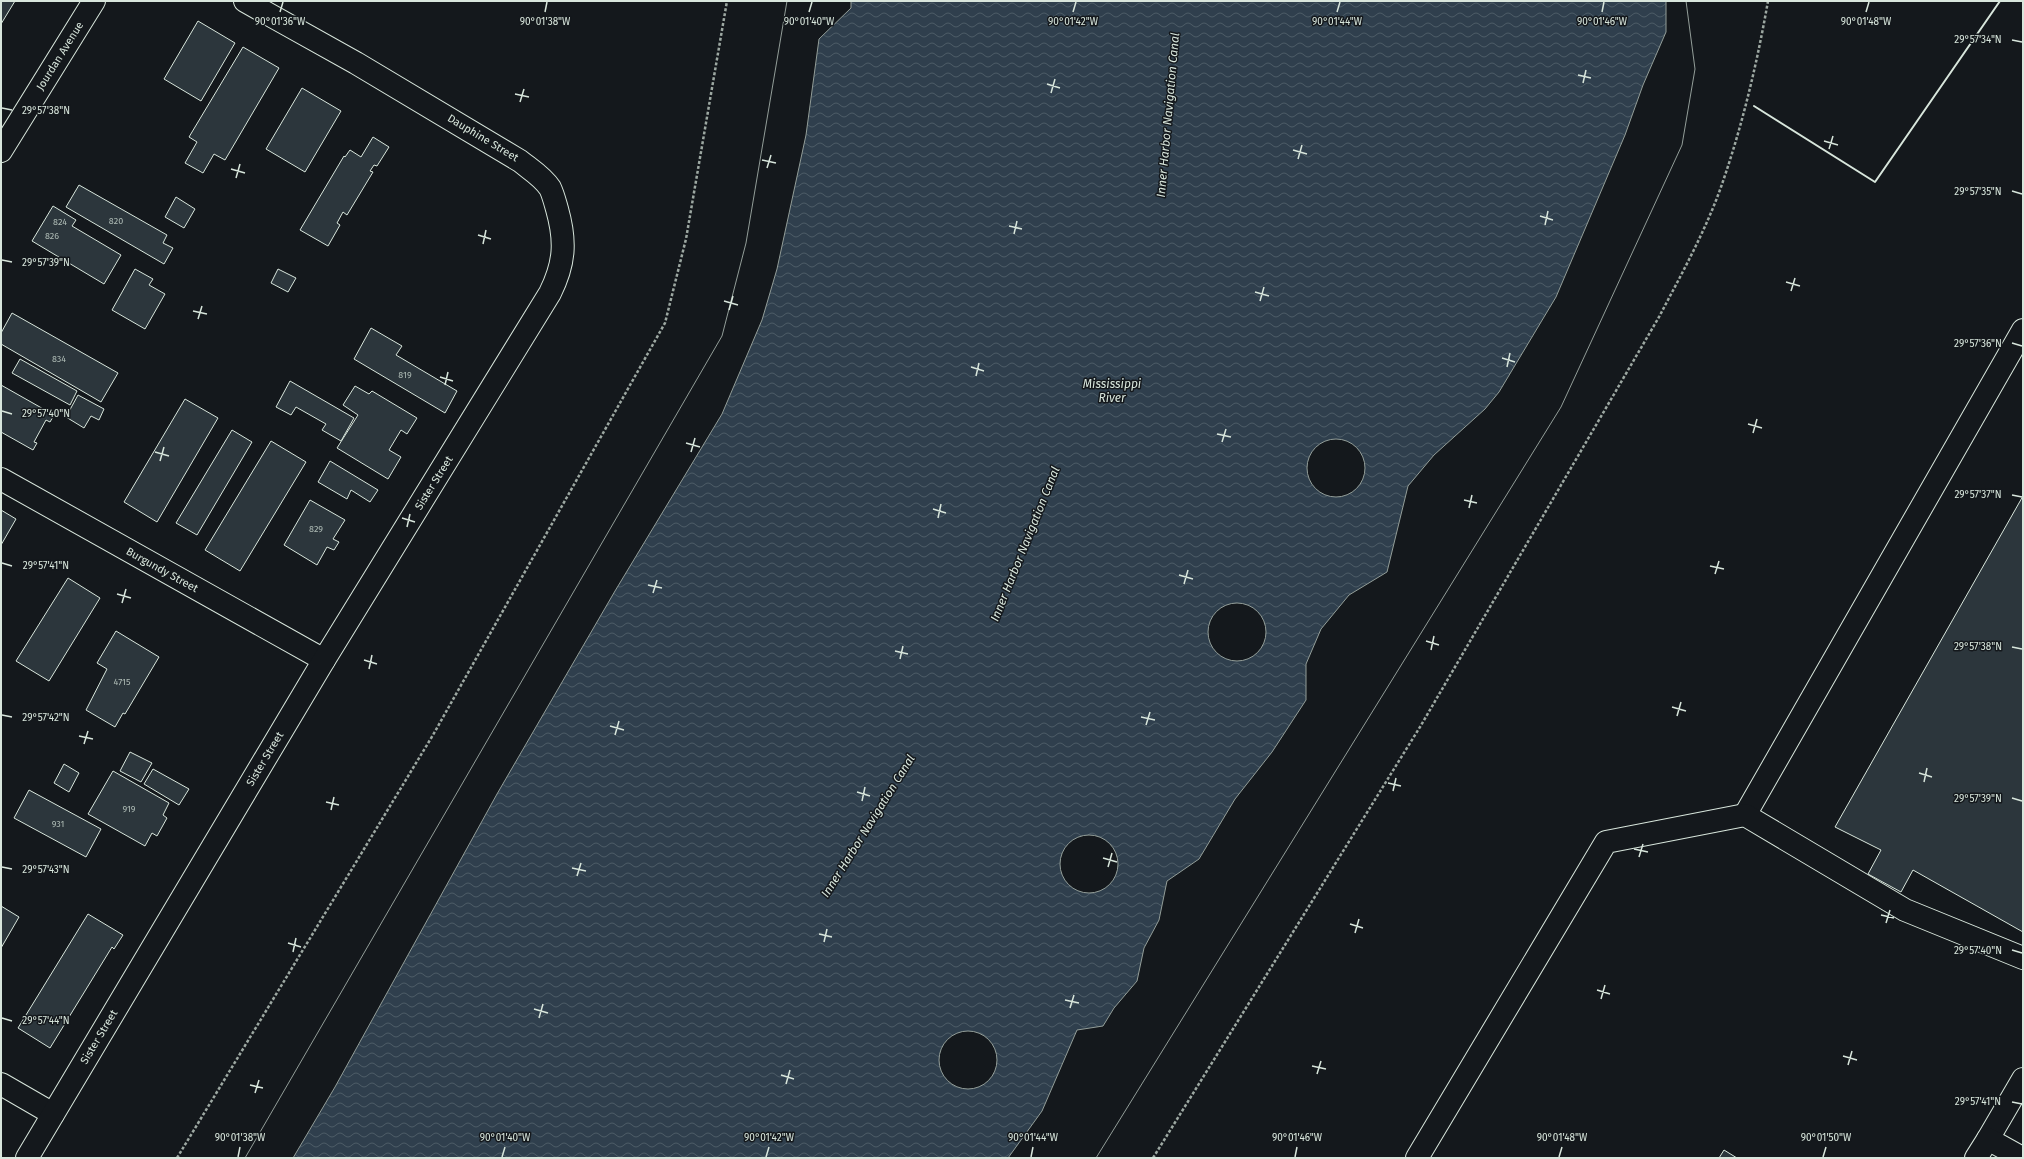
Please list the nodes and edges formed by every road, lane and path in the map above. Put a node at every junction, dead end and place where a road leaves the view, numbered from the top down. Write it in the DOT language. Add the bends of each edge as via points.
graph roads {
  1 [pos="94,1"];
  2 [pos="245,1"];
  3 [pos="727,1"];
  4 [pos="1768,1"];
  5 [pos="1,151"];
  6 [pos="2023,330"];
  7 [pos="508,363"];
  8 [pos="1,480"];
  9 [pos="324,660"];
  10 [pos="1745,815"];
  11 [pos="2023,958"];
  12 [pos="2023,1079"];
  13 [pos="1,1084"];
  14 [pos="53,1114"];
  15 [pos="1988,1139"];
  16 [pos="27,1158"];
  17 [pos="177,1158"];
  18 [pos="1153,1158"];
  19 [pos="1416,1158"];
  20 [pos="1976,1158"];
  21 [pos="2022,1158"];
  1 -- 5 [label="street, Jourdan Avenue"];
  2 -- 7 [label="street, Dauphine Street" via="356,63 520,161 550,188 564,243 560,268 550,293"];
  3 -- 17 [label="path" via="686,239 665,323 433,735"];
  4 -- 18 [label="path" via="1740,127 1720,188 1693,251 1662,310 1420,727"];
  6 -- 10 [label="street"];
  7 -- 9 [label="street, Sister Street"];
  8 -- 9 [label="street, Burgundy Street"];
  9 -- 14 [label="street, Sister Street"];
  10 -- 11 [label="street" via="1905,910"];
  10 -- 19 [label="street" via="1606,842"];
  12 -- 15 [label="street"];
  13 -- 14 [label="street"];
  14 -- 16 [label="street, Sister Street"];
  15 -- 20 [label="street"];
  15 -- 21 [label="street"];
}
